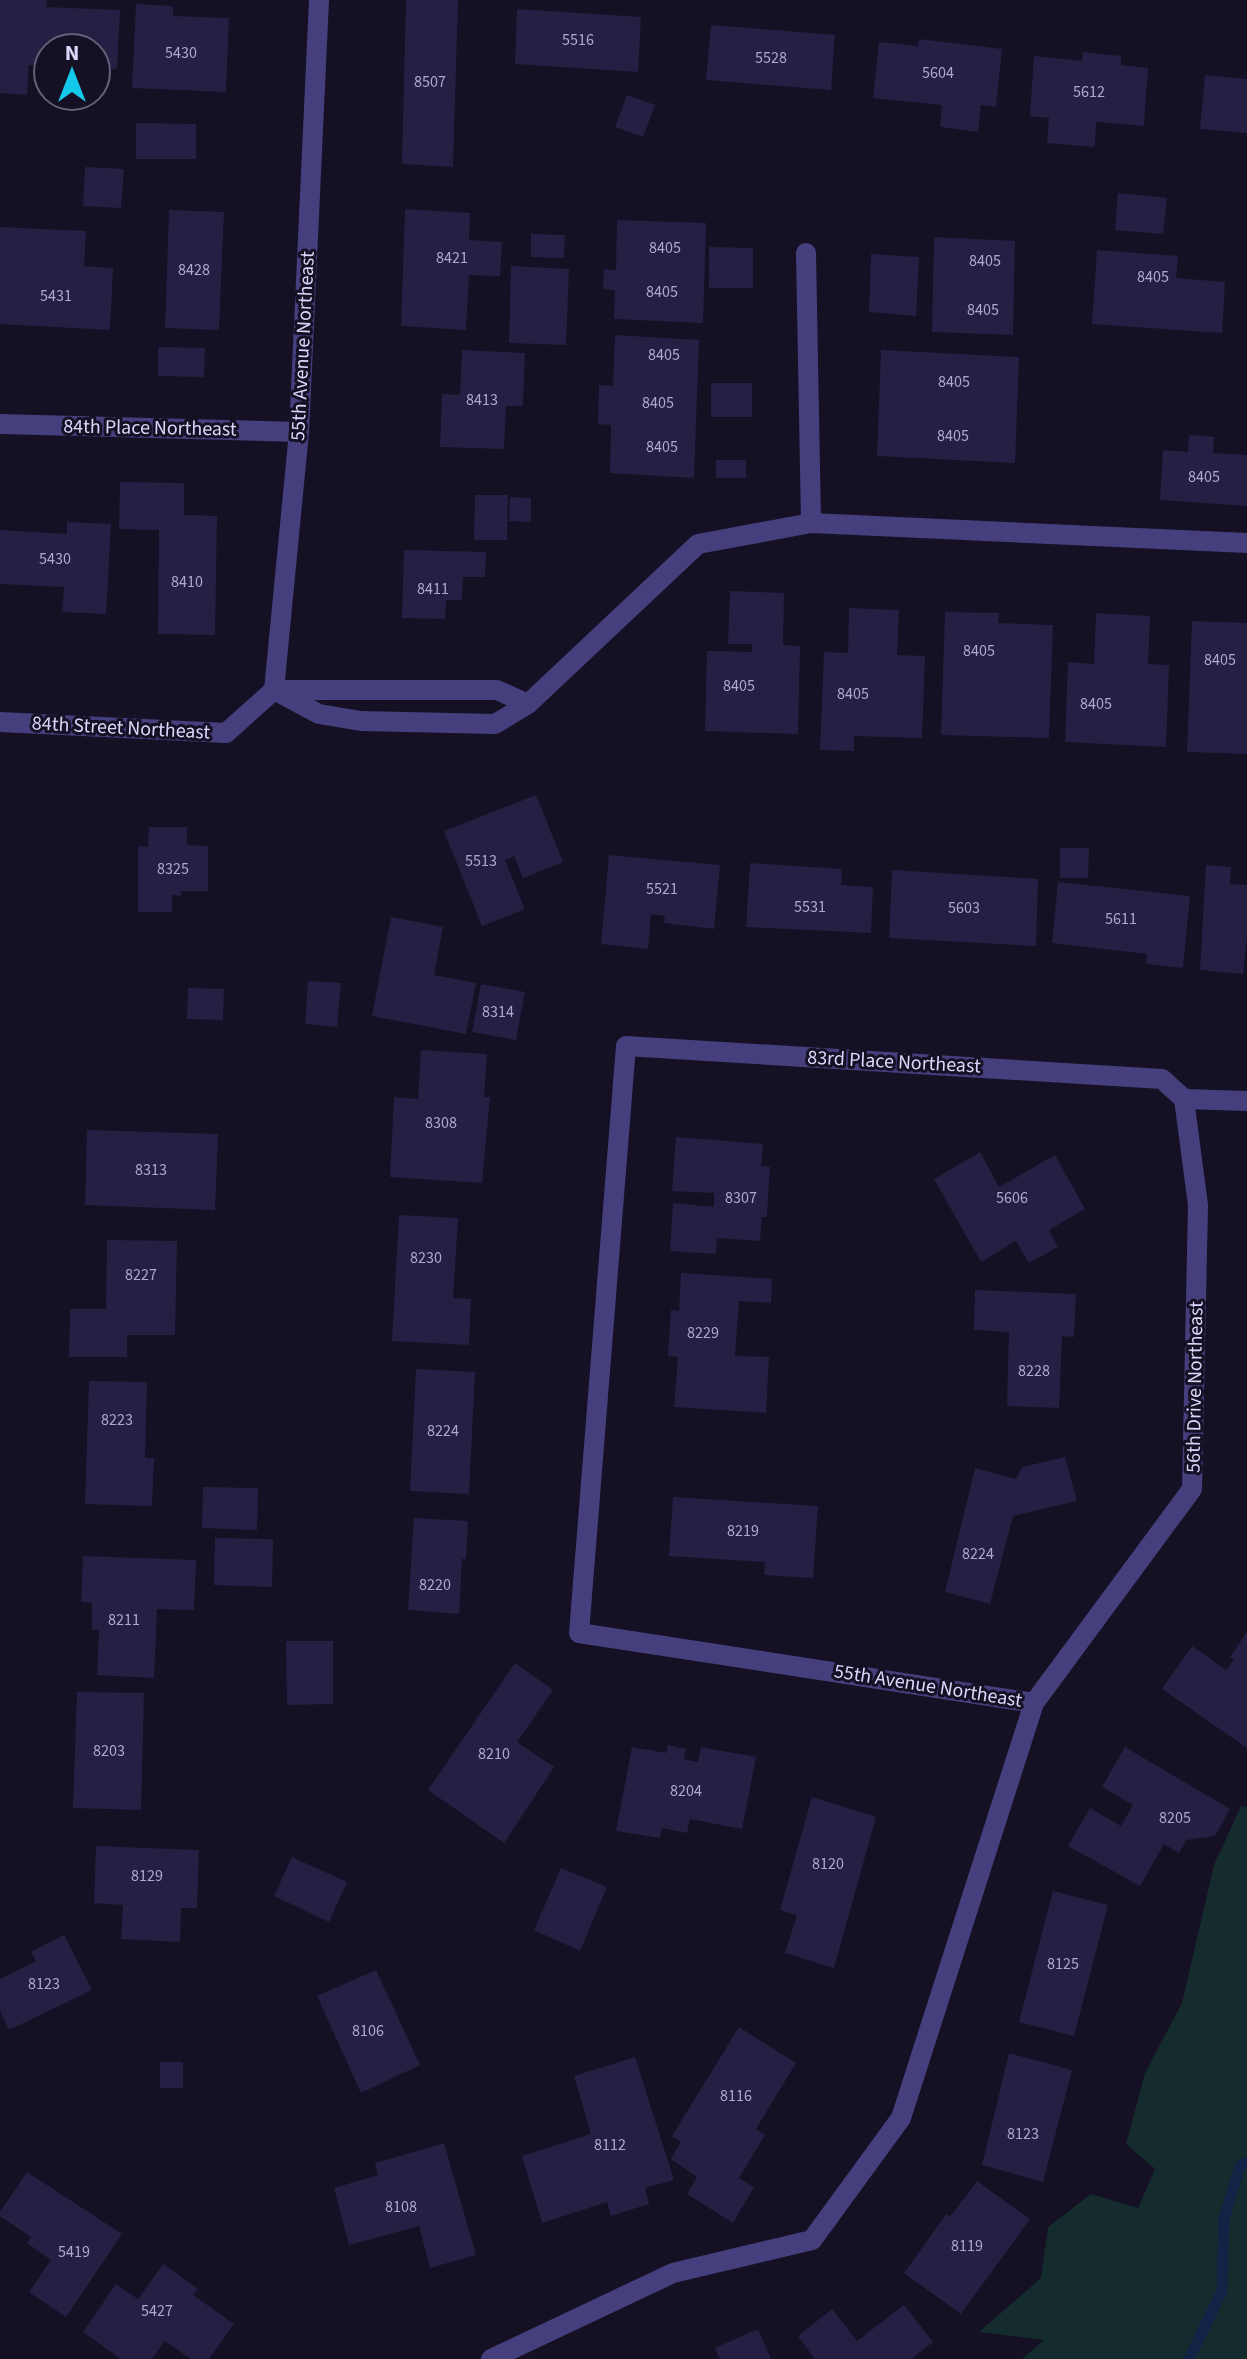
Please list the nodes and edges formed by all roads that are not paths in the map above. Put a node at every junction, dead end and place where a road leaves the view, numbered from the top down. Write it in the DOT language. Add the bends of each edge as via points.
graph roads {
  1 [pos="319,0"];
  2 [pos="806,253"];
  3 [pos="0,424"];
  4 [pos="299,432"];
  5 [pos="811,523"];
  6 [pos="1247,543"];
  7 [pos="274,690"];
  8 [pos="528,704"];
  9 [pos="0,722"];
  10 [pos="626,1046"];
  11 [pos="1184,1099"];
  12 [pos="1247,1101"];
  13 [pos="1034,1703"];
  14 [pos="491,2359"];
  1 -- 4 [label="street, 55th Avenue Northeast"];
  2 -- 5 [label="street"];
  3 -- 4 [label="street, 84th Place Northeast"];
  4 -- 7 [label="street, 55th Avenue Northeast"];
  5 -- 6 [label="street"];
  5 -- 8 [label="street" via="698,544"];
  7 -- 8 [label="street" via="497,690"];
  7 -- 8 [label="street" via="319,714 361,721 495,724"];
  7 -- 9 [label="street, 84th Street Northeast" via="226,733"];
  10 -- 11 [label="street, 83rd Place Northeast" via="1162,1079"];
  10 -- 13 [label="street, 55th Avenue Northeast" via="579,1633"];
  11 -- 12 [label="street"];
  11 -- 13 [label="street, 56th Drive Northeast" via="1198,1205 1192,1489"];
  13 -- 14 [label="street, 55th Avenue Northeast" via="901,2118 812,2240 673,2273"];
}
